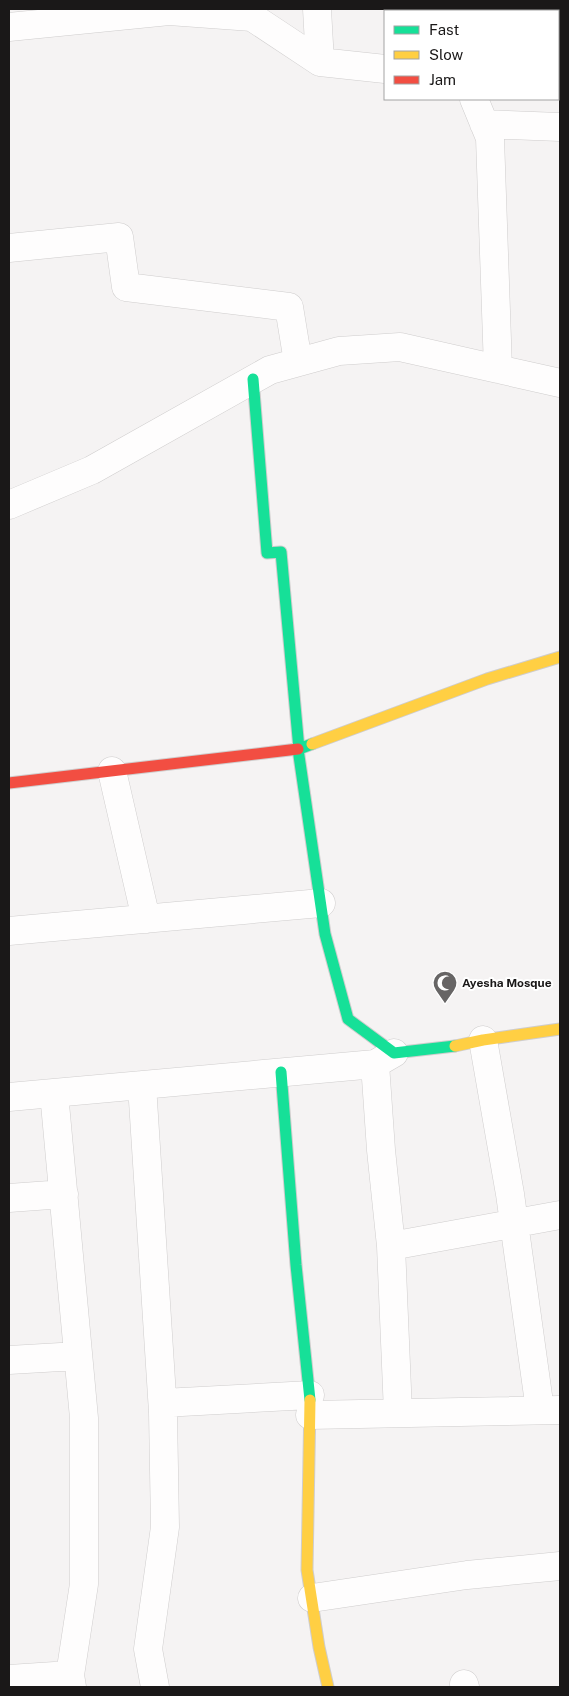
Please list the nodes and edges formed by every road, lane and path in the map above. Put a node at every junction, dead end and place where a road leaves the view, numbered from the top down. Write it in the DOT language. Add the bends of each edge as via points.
graph roads {
  1 [pos="317,9"];
  2 [pos="169,10"];
  3 [pos="50,16"];
  4 [pos="9,27"];
  5 [pos="320,62"];
  6 [pos="384,69"];
  7 [pos="474,100"];
  8 [pos="484,124"];
  9 [pos="560,127"];
  10 [pos="9,248"];
  11 [pos="298,362"];
  12 [pos="498,369"];
  13 [pos="253,379"];
  14 [pos="560,383"];
  15 [pos="9,505"];
  16 [pos="560,657"];
  17 [pos="300,749"];
  18 [pos="112,771"];
  19 [pos="9,783"];
  20 [pos="321,903"];
  21 [pos="146,918"];
  22 [pos="9,931"];
  23 [pos="560,1029"];
  24 [pos="483,1040"];
  25 [pos="385,1058"];
  26 [pos="281,1072"];
  27 [pos="142,1085"];
  28 [pos="54,1093"];
  29 [pos="9,1097"];
  30 [pos="64,1194"];
  31 [pos="9,1198"];
  32 [pos="560,1215"];
  33 [pos="514,1223"];
  34 [pos="391,1246"];
  35 [pos="78,1356"];
  36 [pos="9,1360"];
  37 [pos="162,1403"];
  38 [pos="310,1405"];
  39 [pos="550,1410"];
  40 [pos="398,1413"];
  41 [pos="560,1566"];
  42 [pos="312,1598"];
  43 [pos="9,1679"];
  44 [pos="71,1681"];
  45 [pos="154,1687"];
  46 [pos="328,1687"];
  1 -- 5 [label="street"];
  2 -- 3 [label="street"];
  2 -- 5 [label="street" via="252,17"];
  3 -- 4 [label="street"];
  5 -- 6 [label="street"];
  7 -- 8 [label="street"];
  8 -- 9 [label="street"];
  8 -- 12 [label="street" via="490,138"];
  10 -- 11 [label="street" via="119,237 126,286 289,307"];
  11 -- 12 [label="street" via="339,351 400,347"];
  11 -- 13 [label="street"];
  12 -- 14 [label="street"];
  13 -- 15 [label="street" via="92,470"];
  13 -- 17 [label="street" via="267,553 281,552"];
  16 -- 17 [label="street" via="487,679"];
  17 -- 18 [label="street"];
  17 -- 20 [label="street"];
  18 -- 19 [label="street"];
  18 -- 21 [label="street"];
  20 -- 21 [label="street"];
  20 -- 25 [label="street" via="325,934 348,1020"];
  21 -- 22 [label="street"];
  23 -- 24 [label="street"];
  24 -- 25 [label="street"];
  24 -- 33 [label="street"];
  25 -- 26 [label="street"];
  25 -- 34 [label="street" via="381,1150"];
  26 -- 27 [label="street"];
  26 -- 38 [label="street"];
  27 -- 28 [label="street"];
  27 -- 37 [label="street"];
  28 -- 29 [label="street"];
  28 -- 30 [label="street"];
  30 -- 31 [label="street"];
  30 -- 35 [label="street"];
  32 -- 33 [label="street"];
  33 -- 34 [label="street"];
  33 -- 39 [label="street"];
  34 -- 40 [label="street"];
  35 -- 36 [label="street"];
  35 -- 44 [label="street" via="84,1418 84,1584"];
  37 -- 38 [label="street"];
  37 -- 45 [label="street" via="165,1528 148,1649"];
  38 -- 40 [label="street"];
  38 -- 42 [label="street" via="307,1570"];
  39 -- 40 [label="street"];
  41 -- 42 [label="street" via="467,1574"];
  42 -- 46 [label="street"];
  43 -- 44 [label="street"];
}
